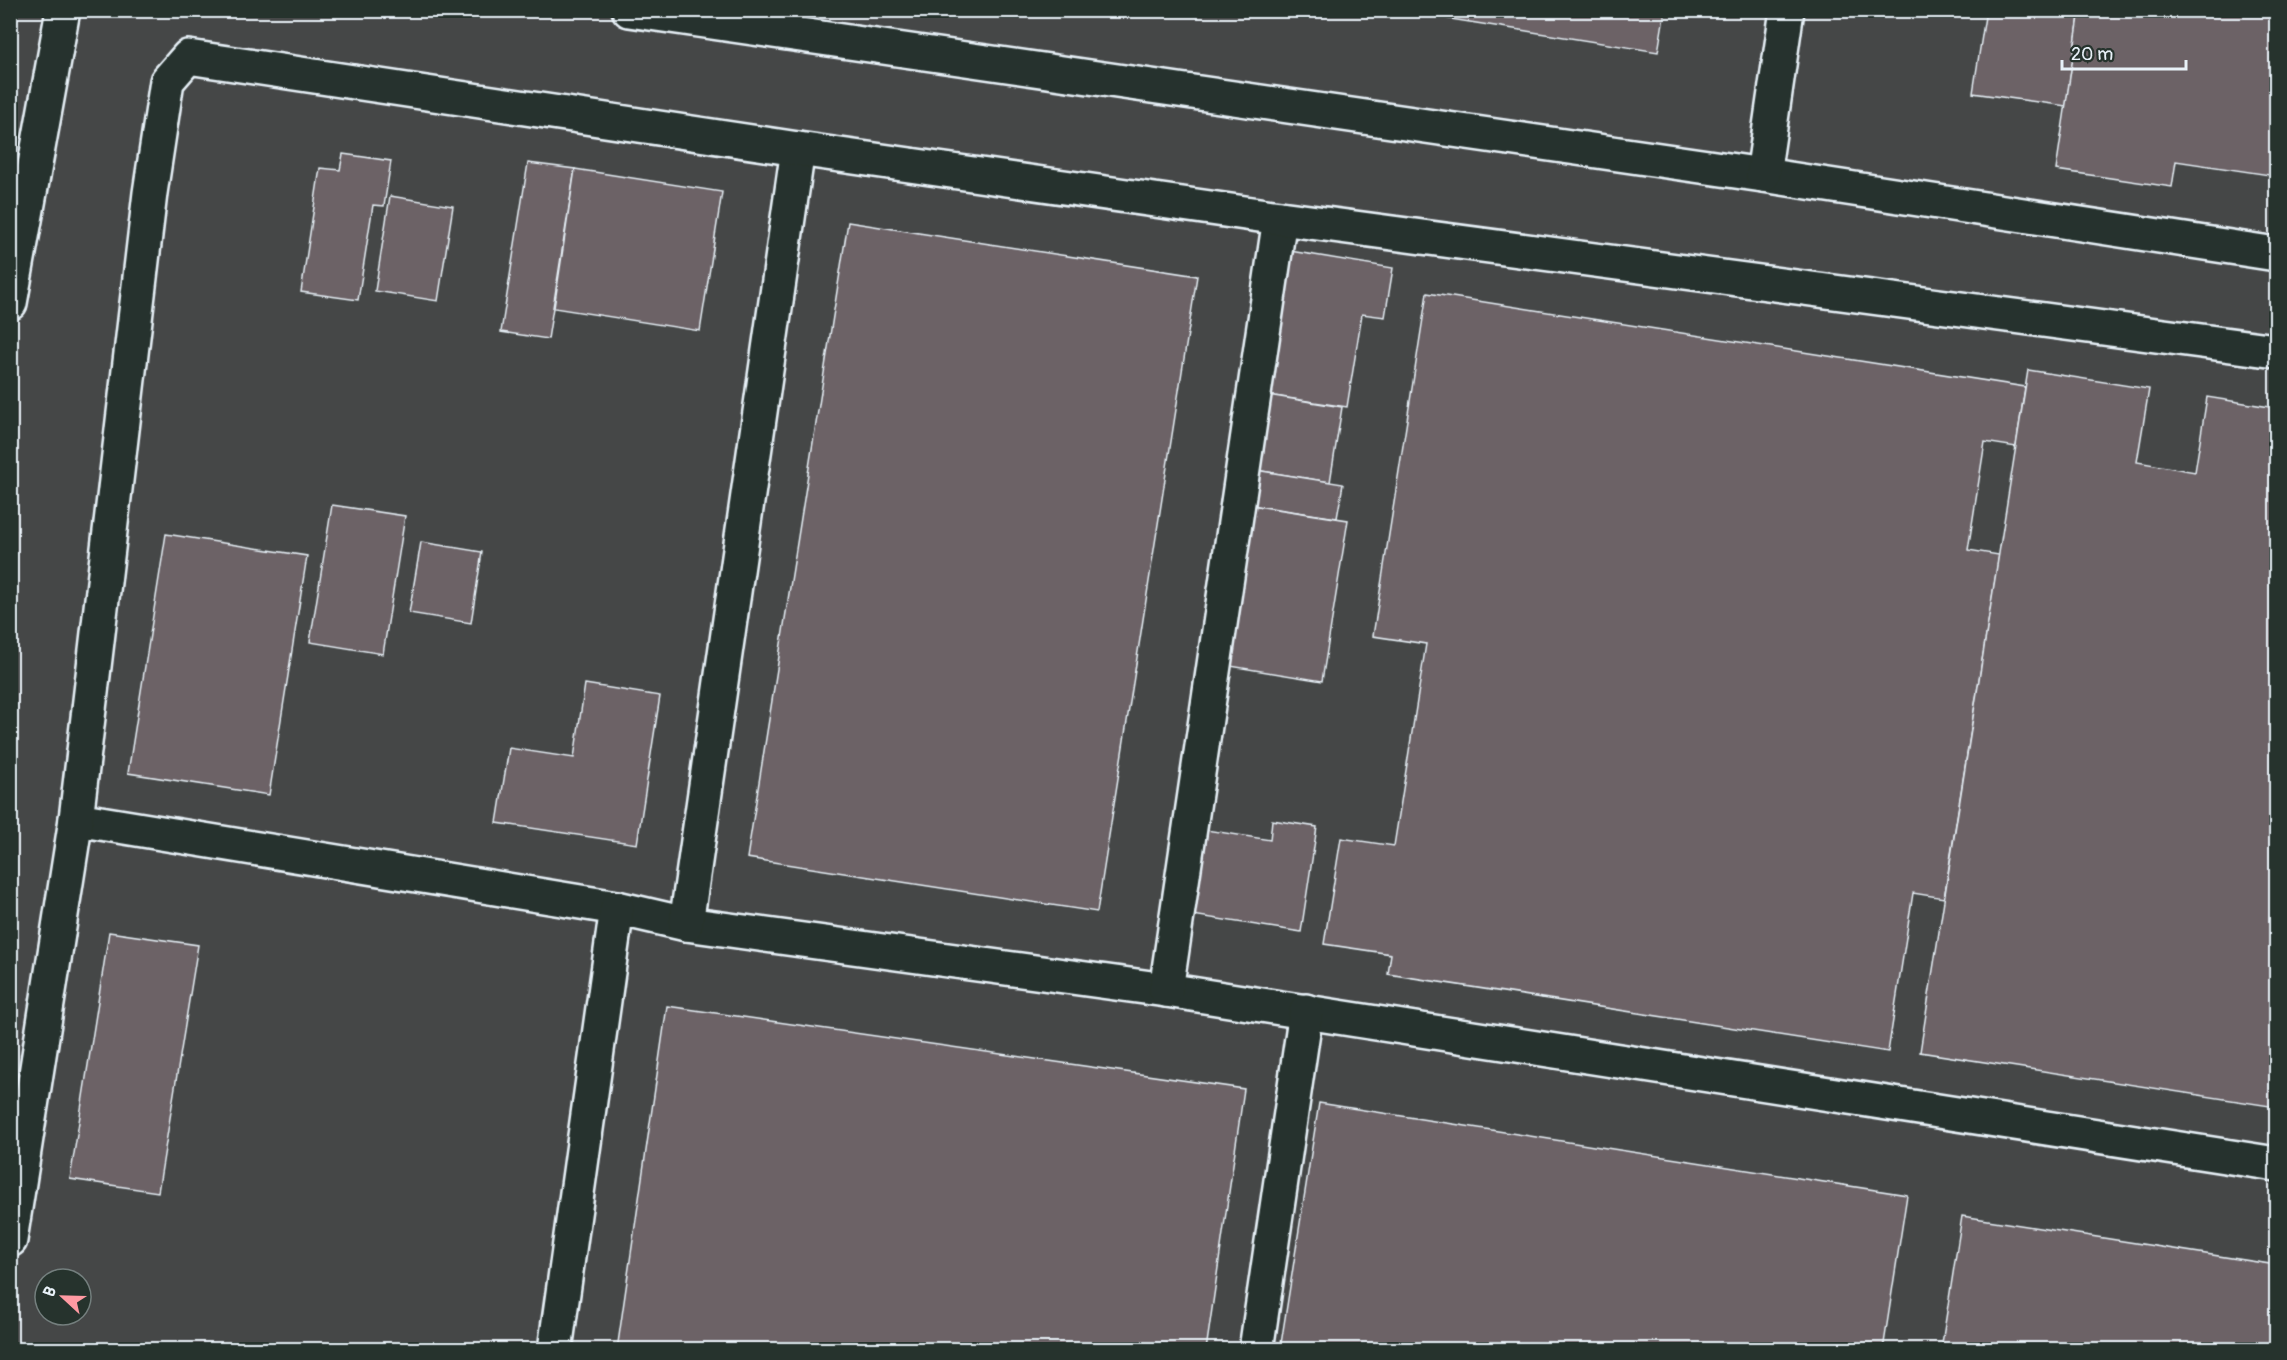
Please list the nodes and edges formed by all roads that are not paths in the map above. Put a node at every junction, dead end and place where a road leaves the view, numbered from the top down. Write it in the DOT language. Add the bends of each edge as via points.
graph roads {
  1 [pos="63,10"];
  2 [pos="629,10"];
  3 [pos="1787,10"];
  4 [pos="798,149"];
  5 [pos="1763,175"];
  6 [pos="1280,218"];
  7 [pos="2277,254"];
  8 [pos="10,303"];
  9 [pos="2277,351"];
  10 [pos="76,819"];
  11 [pos="617,908"];
  12 [pos="686,924"];
  13 [pos="1166,990"];
  14 [pos="1306,1011"];
  15 [pos="2277,1164"];
  16 [pos="10,1240"];
  17 [pos="555,1350"];
  18 [pos="1256,1350"];
  1 -- 8 [label="lane"];
  2 -- 5 [label="lane"];
  3 -- 5 [label="lane"];
  4 -- 6 [label="lane"];
  4 -- 10 [label="lane" via="188,57 167,81 150,193"];
  4 -- 12 [label="lane"];
  5 -- 7 [label="lane"];
  6 -- 9 [label="lane"];
  6 -- 13 [label="lane"];
  10 -- 11 [label="lane"];
  10 -- 16 [label="lane"];
  11 -- 12 [label="lane"];
  11 -- 17 [label="lane"];
  12 -- 13 [label="lane"];
  13 -- 14 [label="lane"];
  14 -- 15 [label="lane"];
  14 -- 18 [label="lane"];
}
